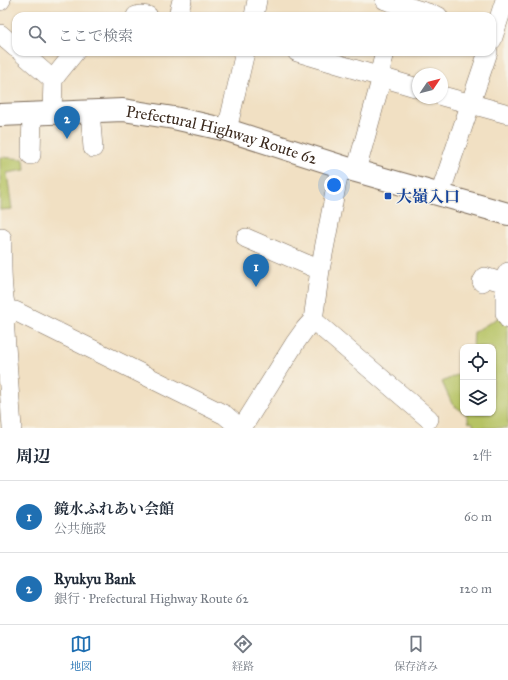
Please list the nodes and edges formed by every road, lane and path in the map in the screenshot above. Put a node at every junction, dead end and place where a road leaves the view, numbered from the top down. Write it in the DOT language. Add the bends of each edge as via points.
graph roads {
  1 [pos="182,0"];
  2 [pos="257,0"];
  3 [pos="505,0"];
  4 [pos="395,5"];
  5 [pos="179,12"];
  6 [pos="255,12"];
  7 [pos="422,12"];
  8 [pos="0,34"];
  9 [pos="497,36"];
  10 [pos="12,44"];
  11 [pos="26,56"];
  12 [pos="72,56"];
  13 [pos="245,56"];
  14 [pos="311,56"];
  15 [pos="385,56"];
  16 [pos="487,56"];
  17 [pos="380,76"];
  18 [pos="53,80"];
  19 [pos="412,86"];
  20 [pos="448,98"];
  21 [pos="471,105"];
  22 [pos="90,111"];
  23 [pos="42,113"];
  24 [pos="508,114"];
  25 [pos="0,115"];
  26 [pos="227,130"];
  27 [pos="93,148"];
  28 [pos="31,155"];
  29 [pos="348,168"];
  30 [pos="440,194"];
  31 [pos="508,214"];
  32 [pos="2,238"];
  33 [pos="246,238"];
  34 [pos="320,270"];
  35 [pos="507,278"];
  36 [pos="482,282"];
  37 [pos="9,315"];
  38 [pos="508,319"];
  39 [pos="314,320"];
  40 [pos="4,393"];
  41 [pos="429,419"];
  42 [pos="12,428"];
  43 [pos="241,428"];
  1 -- 5 [label="street"];
  2 -- 6 [label="street"];
  3 -- 9 [label="street"];
  4 -- 7 [label="street"];
  8 -- 10 [label="street"];
  11 -- 18 [label="street"];
  12 -- 18 [label="street"];
  13 -- 26 [label="street"];
  14 -- 17 [label="street"];
  15 -- 17 [label="street"];
  16 -- 21 [label="street"];
  17 -- 19 [label="street"];
  17 -- 29 [label="street" via="380,84"];
  18 -- 23 [label="street"];
  20 -- 21 [label="street"];
  21 -- 24 [label="street"];
  21 -- 30 [label="street"];
  22 -- 23 [label="main road, Prefectural Highway Route 62"];
  22 -- 26 [label="main road, Prefectural Highway Route 62" via="123,110 147,113"];
  22 -- 27 [label="street"];
  23 -- 25 [label="main road, Prefectural Highway Route 62"];
  23 -- 28 [label="street"];
  26 -- 29 [label="main road, Prefectural Highway Route 62"];
  29 -- 30 [label="main road, Prefectural Highway Route 62"];
  29 -- 34 [label="street"];
  30 -- 31 [label="main road, Prefectural Highway Route 62"];
  32 -- 37 [label="street" via="4,297"];
  33 -- 34 [label="street"];
  34 -- 39 [label="street"];
  35 -- 36 [label="street" via="485,277"];
  35 -- 38 [label="street" via="505,312"];
  37 -- 40 [label="street" via="4,319"];
  37 -- 43 [label="street" via="15,311 225,415"];
  39 -- 41 [label="street"];
  39 -- 43 [label="street" via="294,343"];
  40 -- 42 [label="street"];
}
